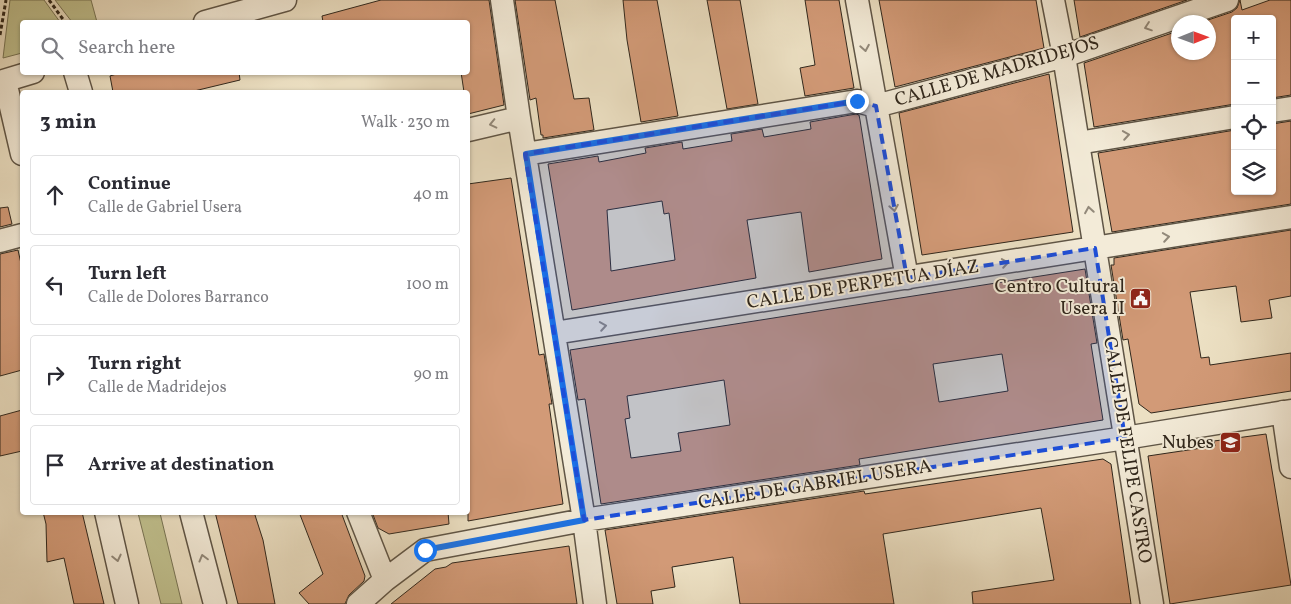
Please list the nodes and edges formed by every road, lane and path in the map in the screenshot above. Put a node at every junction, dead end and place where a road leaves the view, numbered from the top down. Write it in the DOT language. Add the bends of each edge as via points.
graph roads {
  1 [pos="6,0"];
  2 [pos="49,0"];
  3 [pos="285,0"];
  4 [pos="502,0"];
  5 [pos="857,0"];
  6 [pos="1053,0"];
  7 [pos="1227,0"];
  8 [pos="64,20"];
  9 [pos="212,20"];
  10 [pos="0,35"];
  11 [pos="1064,56"];
  12 [pos="23,75"];
  13 [pos="76,75"];
  14 [pos="3,82"];
  15 [pos="80,90"];
  16 [pos="876,106"];
  17 [pos="1291,108"];
  18 [pos="1276,110"];
  19 [pos="519,118"];
  20 [pos="1231,118"];
  21 [pos="470,130"];
  22 [pos="1078,143"];
  23 [pos="20,146"];
  24 [pos="526,154"];
  25 [pos="1291,217"];
  26 [pos="20,236"];
  27 [pos="0,241"];
  28 [pos="1095,248"];
  29 [pos="907,278"];
  30 [pos="554,333"];
  31 [pos="1287,411"];
  32 [pos="1126,438"];
  33 [pos="1291,467"];
  34 [pos="107,515"];
  35 [pos="192,515"];
  36 [pos="359,515"];
  37 [pos="584,520"];
  38 [pos="385,580"];
  39 [pos="127,604"];
  40 [pos="215,604"];
  41 [pos="358,604"];
  42 [pos="595,604"];
  43 [pos="1152,604"];
  1 -- 10 [label="path"];
  2 -- 8 [label="path"];
  3 -- 9 [label="street"];
  4 -- 19 [label="street"];
  5 -- 16 [label="street, one-way"];
  6 -- 11 [label="street, CALLE DE FELIPE CASTRO"];
  7 -- 11 [label="street, CALLE DE MADRIDEJOS, one-way"];
  11 -- 16 [label="street, CALLE DE MADRIDEJOS"];
  11 -- 22 [label="street, CALLE DE FELIPE CASTRO"];
  12 -- 14 [label="street"];
  13 -- 15 [label="street"];
  14 -- 23 [label="street"];
  16 -- 24 [label="street, CALLE DE MADRIDEJOS" via="857,101"];
  16 -- 29 [label="street, one-way"];
  17 -- 18 [label="street"];
  19 -- 21 [label="street, one-way"];
  19 -- 24 [label="street"];
  22 -- 20 [label="street, one-way"];
  28 -- 22 [label="street, CALLE DE FELIPE CASTRO, one-way"];
  24 -- 30 [label="street"];
  28 -- 25 [label="street, CALLE DE PERPETUA DÍAZ, one-way"];
  26 -- 27 [label="street"];
  29 -- 28 [label="street, CALLE DE PERPETUA DÍAZ, one-way"];
  28 -- 32 [label="street, CALLE DE FELIPE CASTRO"];
  30 -- 29 [label="street, CALLE DE PERPETUA DÍAZ, one-way"];
  30 -- 37 [label="street"];
  31 -- 32 [label="street, CALLE DE GABRIEL USERA"];
  31 -- 33 [label="street"];
  32 -- 37 [label="street, CALLE DE GABRIEL USERA"];
  32 -- 43 [label="street, CALLE DE FELIPE CASTRO"];
  34 -- 39 [label="street, one-way"];
  40 -- 35 [label="street, one-way"];
  36 -- 38 [label="street"];
  37 -- 38 [label="street, CALLE DE GABRIEL USERA" via="425,550"];
  37 -- 42 [label="street"];
  38 -- 41 [label="street, CALLE DE GABRIEL USERA"];
}
